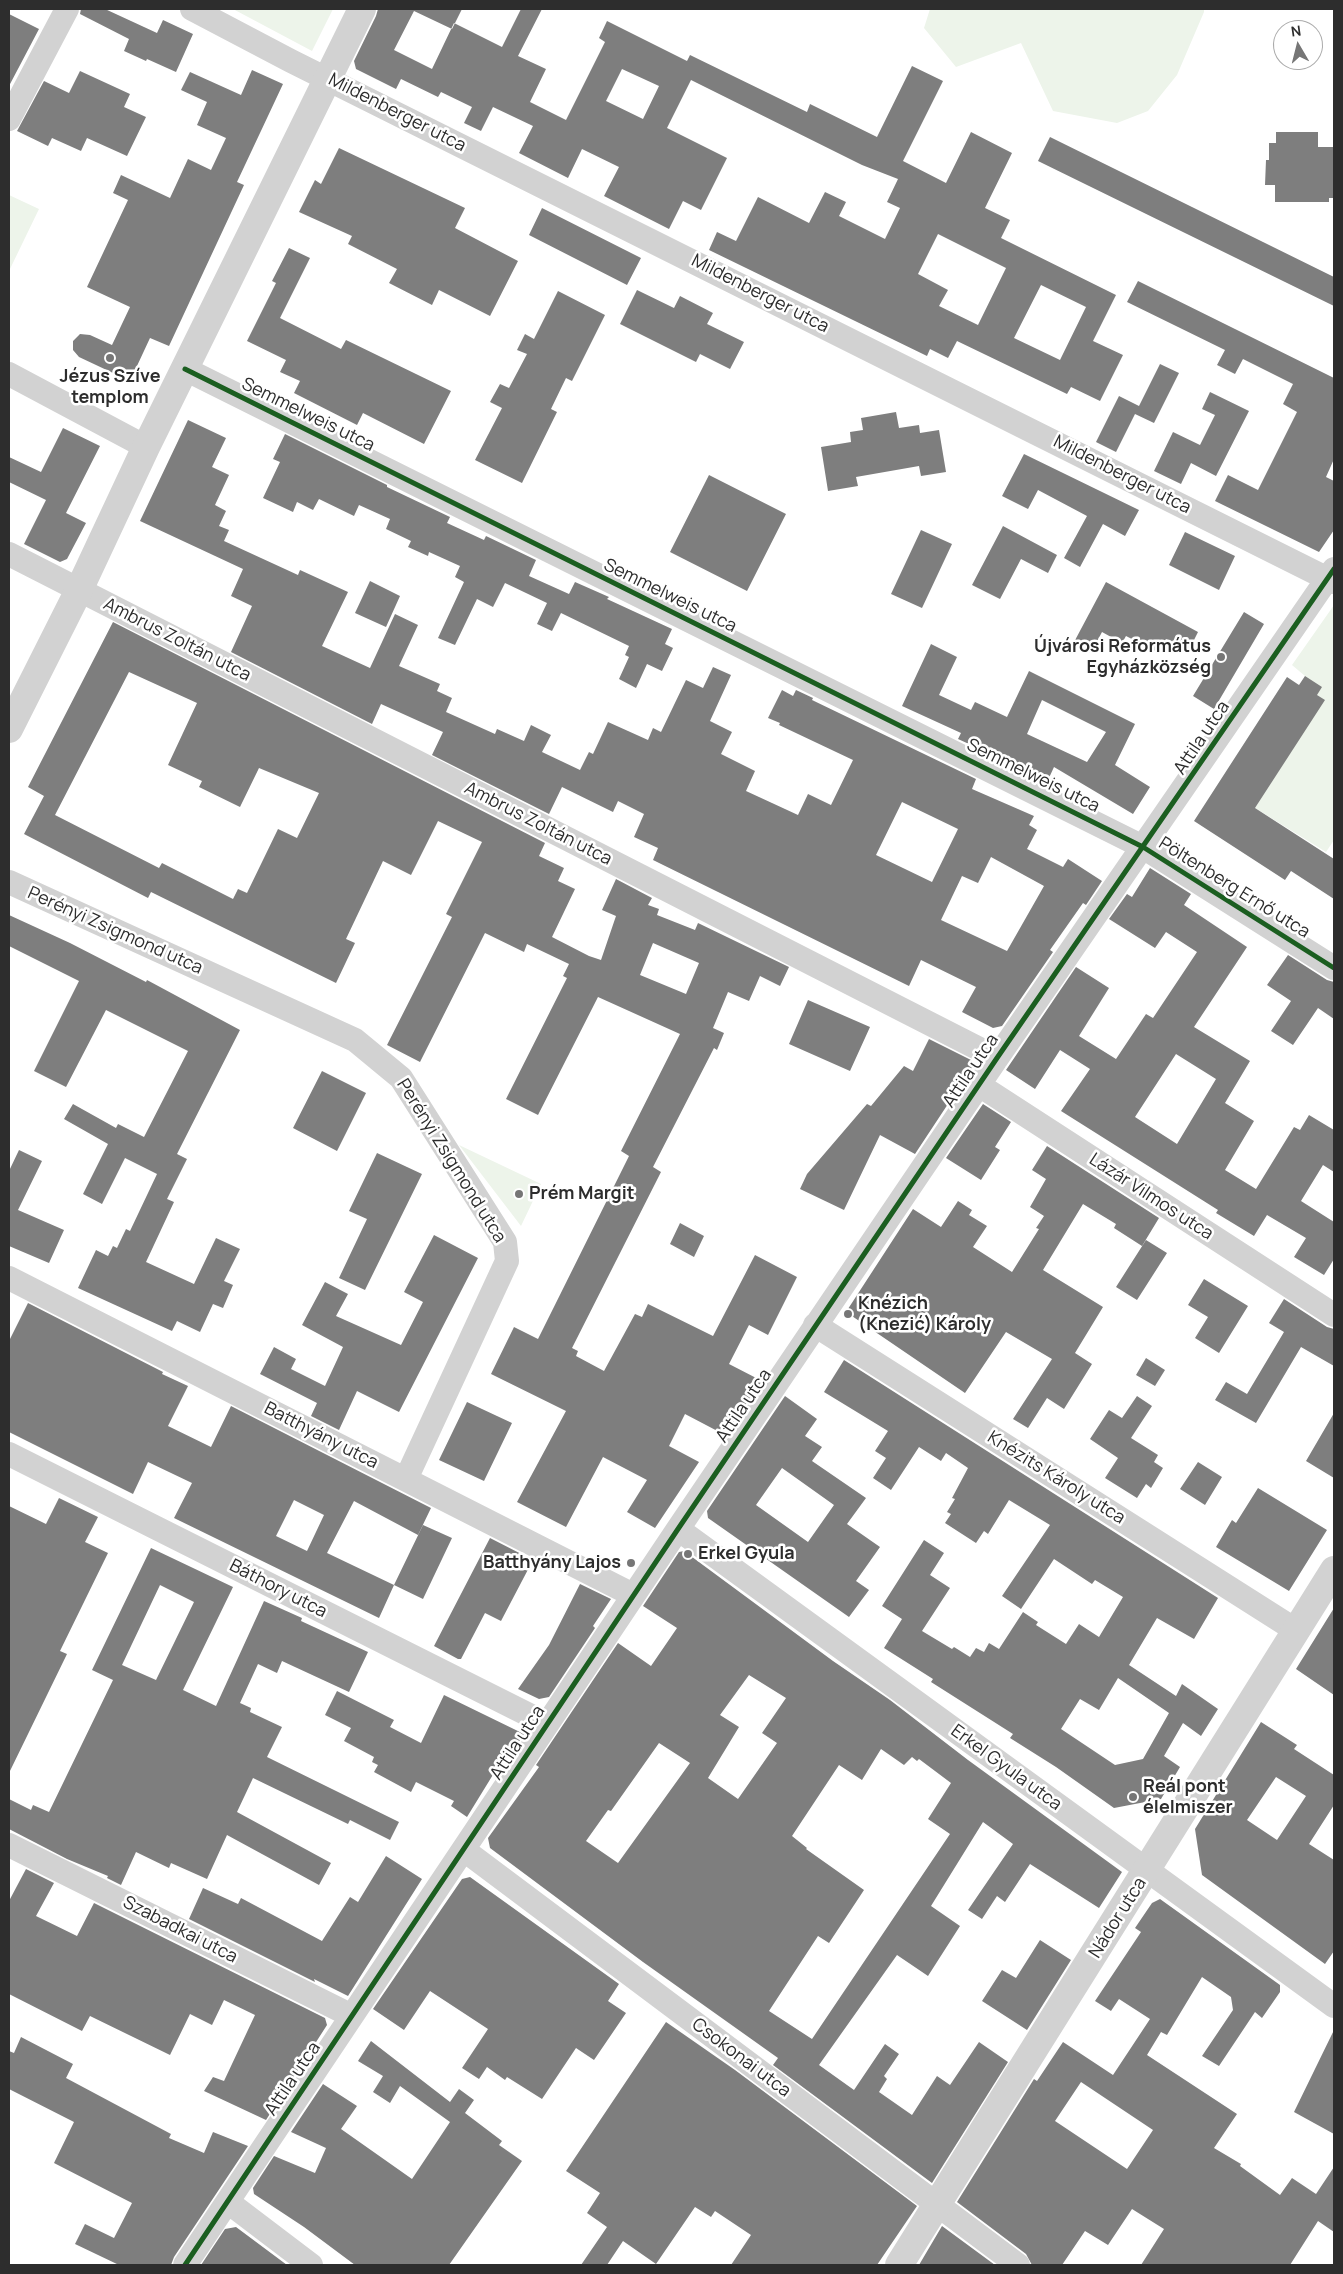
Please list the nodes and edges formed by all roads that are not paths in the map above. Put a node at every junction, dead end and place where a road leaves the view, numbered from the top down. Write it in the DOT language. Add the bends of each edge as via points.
graph roads {
  1 [pos="67,9"];
  2 [pos="192,9"];
  3 [pos="362,9"];
  4 [pos="327,77"];
  5 [pos="9,119"];
  6 [pos="185,369"];
  7 [pos="9,374"];
  8 [pos="146,447"];
  9 [pos="9,554"];
  10 [pos="1332,576"];
  11 [pos="79,590"];
  12 [pos="9,729"];
  13 [pos="1143,847"];
  14 [pos="9,882"];
  15 [pos="1334,968"];
  16 [pos="997,1058"];
  17 [pos="979,1085"];
  18 [pos="9,1278"];
  19 [pos="1331,1306"];
  20 [pos="815,1325"];
  21 [pos="9,1454"];
  22 [pos="406,1479"];
  23 [pos="678,1529"];
  24 [pos="1334,1570"];
  25 [pos="633,1595"];
  26 [pos="1297,1631"];
  27 [pos="546,1724"];
  28 [pos="9,1845"];
  29 [pos="464,1850"];
  30 [pos="1148,1871"];
  31 [pos="1334,2006"];
  32 [pos="352,2016"];
  33 [pos="228,2202"];
  34 [pos="937,2204"];
  35 [pos="185,2265"];
  36 [pos="311,2265"];
  37 [pos="899,2265"];
  38 [pos="1018,2265"];
  1 -- 5 [label="street"];
  2 -- 4 [label="street, Mildenberger utca"];
  3 -- 4 [label="street"];
  4 -- 6 [label="street"];
  4 -- 10 [label="street, Mildenberger utca"];
  6 -- 8 [label="street"];
  6 -- 13 [label="street, Semmelweis utca"];
  7 -- 8 [label="street"];
  8 -- 11 [label="street"];
  9 -- 11 [label="street, Ambrus Zoltán utca"];
  10 -- 13 [label="street, Attila utca"];
  11 -- 12 [label="street"];
  11 -- 16 [label="street, Ambrus Zoltán utca"];
  13 -- 15 [label="street, Pöltenberg Ernő utca"];
  13 -- 16 [label="street, Attila utca"];
  14 -- 22 [label="street, Perényi Zsigmond utca" via="355,1040 401,1078 505,1242 508,1261"];
  16 -- 17 [label="street, Attila utca"];
  17 -- 19 [label="street, Lázár Vilmos utca"];
  17 -- 20 [label="street, Attila utca"];
  18 -- 22 [label="street, Batthyány utca"];
  20 -- 23 [label="street, Attila utca"];
  20 -- 26 [label="street, Knézits Károly utca"];
  21 -- 27 [label="street, Báthory utca"];
  22 -- 25 [label="street, Batthyány utca"];
  23 -- 25 [label="street, Attila utca"];
  23 -- 30 [label="street, Erkel Gyula utca"];
  24 -- 26 [label="street, Nádor utca"];
  25 -- 27 [label="street, Attila utca"];
  26 -- 30 [label="street, Nádor utca"];
  27 -- 29 [label="street, Attila utca"];
  28 -- 32 [label="street, Szabadkai utca"];
  29 -- 32 [label="street, Attila utca"];
  29 -- 34 [label="street, Csokonai utca"];
  30 -- 31 [label="street, Erkel Gyula utca"];
  30 -- 34 [label="street, Nádor utca"];
  32 -- 33 [label="street, Attila utca"];
  33 -- 35 [label="street, Attila utca"];
  33 -- 36 [label="street"];
  34 -- 37 [label="street, Nádor utca"];
  34 -- 38 [label="street, Csokonai utca"];
}
